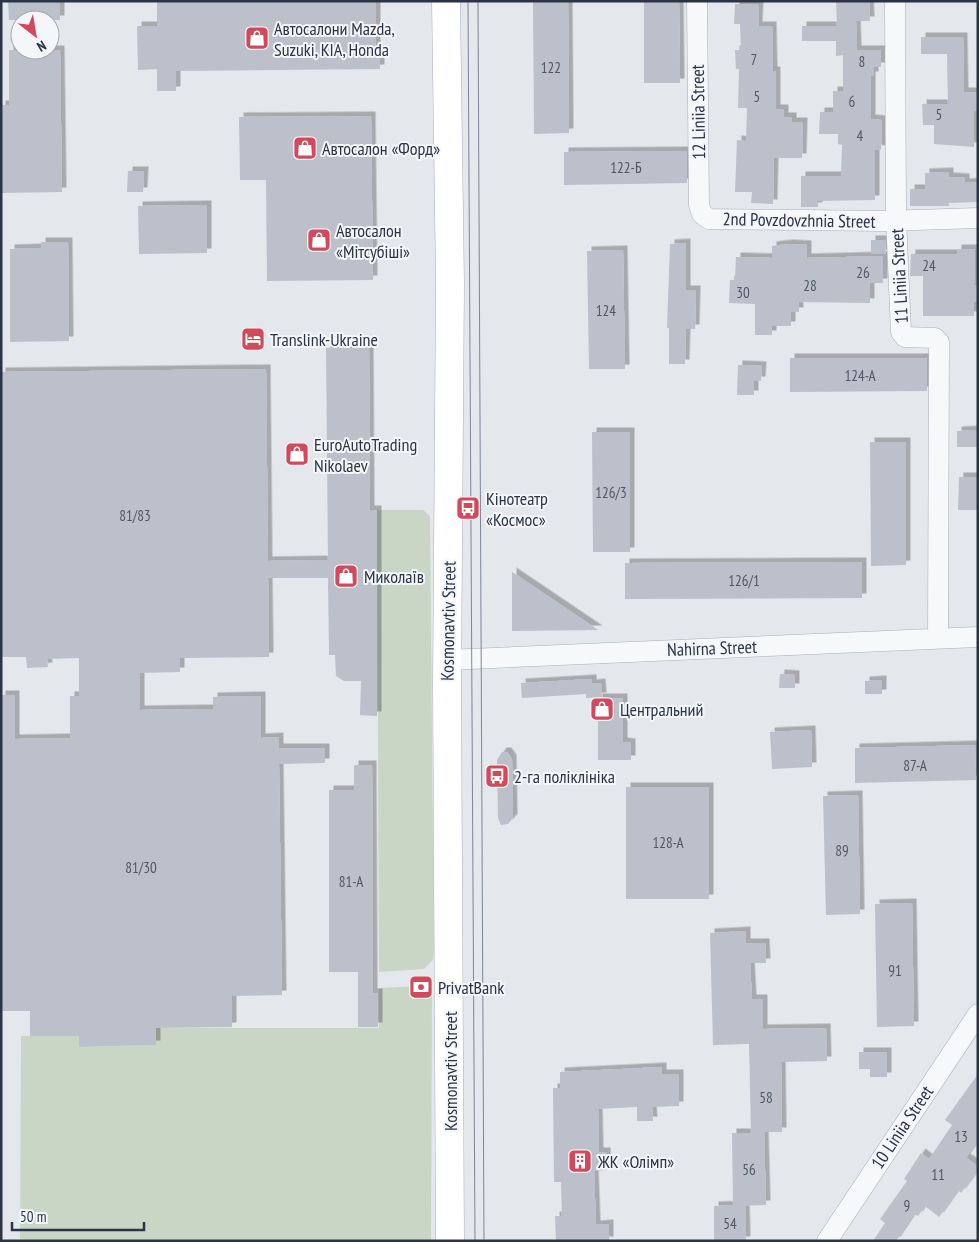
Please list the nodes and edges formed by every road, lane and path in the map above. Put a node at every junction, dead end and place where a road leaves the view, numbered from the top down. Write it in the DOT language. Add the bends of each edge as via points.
graph roads {
  1 [pos="446,1"];
  2 [pos="696,1"];
  3 [pos="895,1"];
  4 [pos="978,218"];
  5 [pos="709,219"];
  6 [pos="896,219"];
  7 [pos="978,637"];
  8 [pos="938,638"];
  9 [pos="447,660"];
  10 [pos="978,1014"];
  11 [pos="450,1241"];
  12 [pos="828,1241"];
  1 -- 9 [label="main road, Kosmonavtiv Street" via="450,284"];
  2 -- 5 [label="street, 12 Liniia Street" via="699,205 702,214"];
  3 -- 6 [label="street, 11 Liniia Street"];
  4 -- 6 [label="street, 2nd Povzdovzhnia Street"];
  5 -- 6 [label="street, 2nd Povzdovzhnia Street"];
  6 -- 8 [label="street, 11 Liniia Street" via="901,332 905,337 934,338 940,342"];
  7 -- 8 [label="street, Nahirna Street"];
  8 -- 9 [label="street, Nahirna Street"];
  9 -- 11 [label="main road, Kosmonavtiv Street"];
  10 -- 12 [label="street, 10 Liniia Street"];
}
